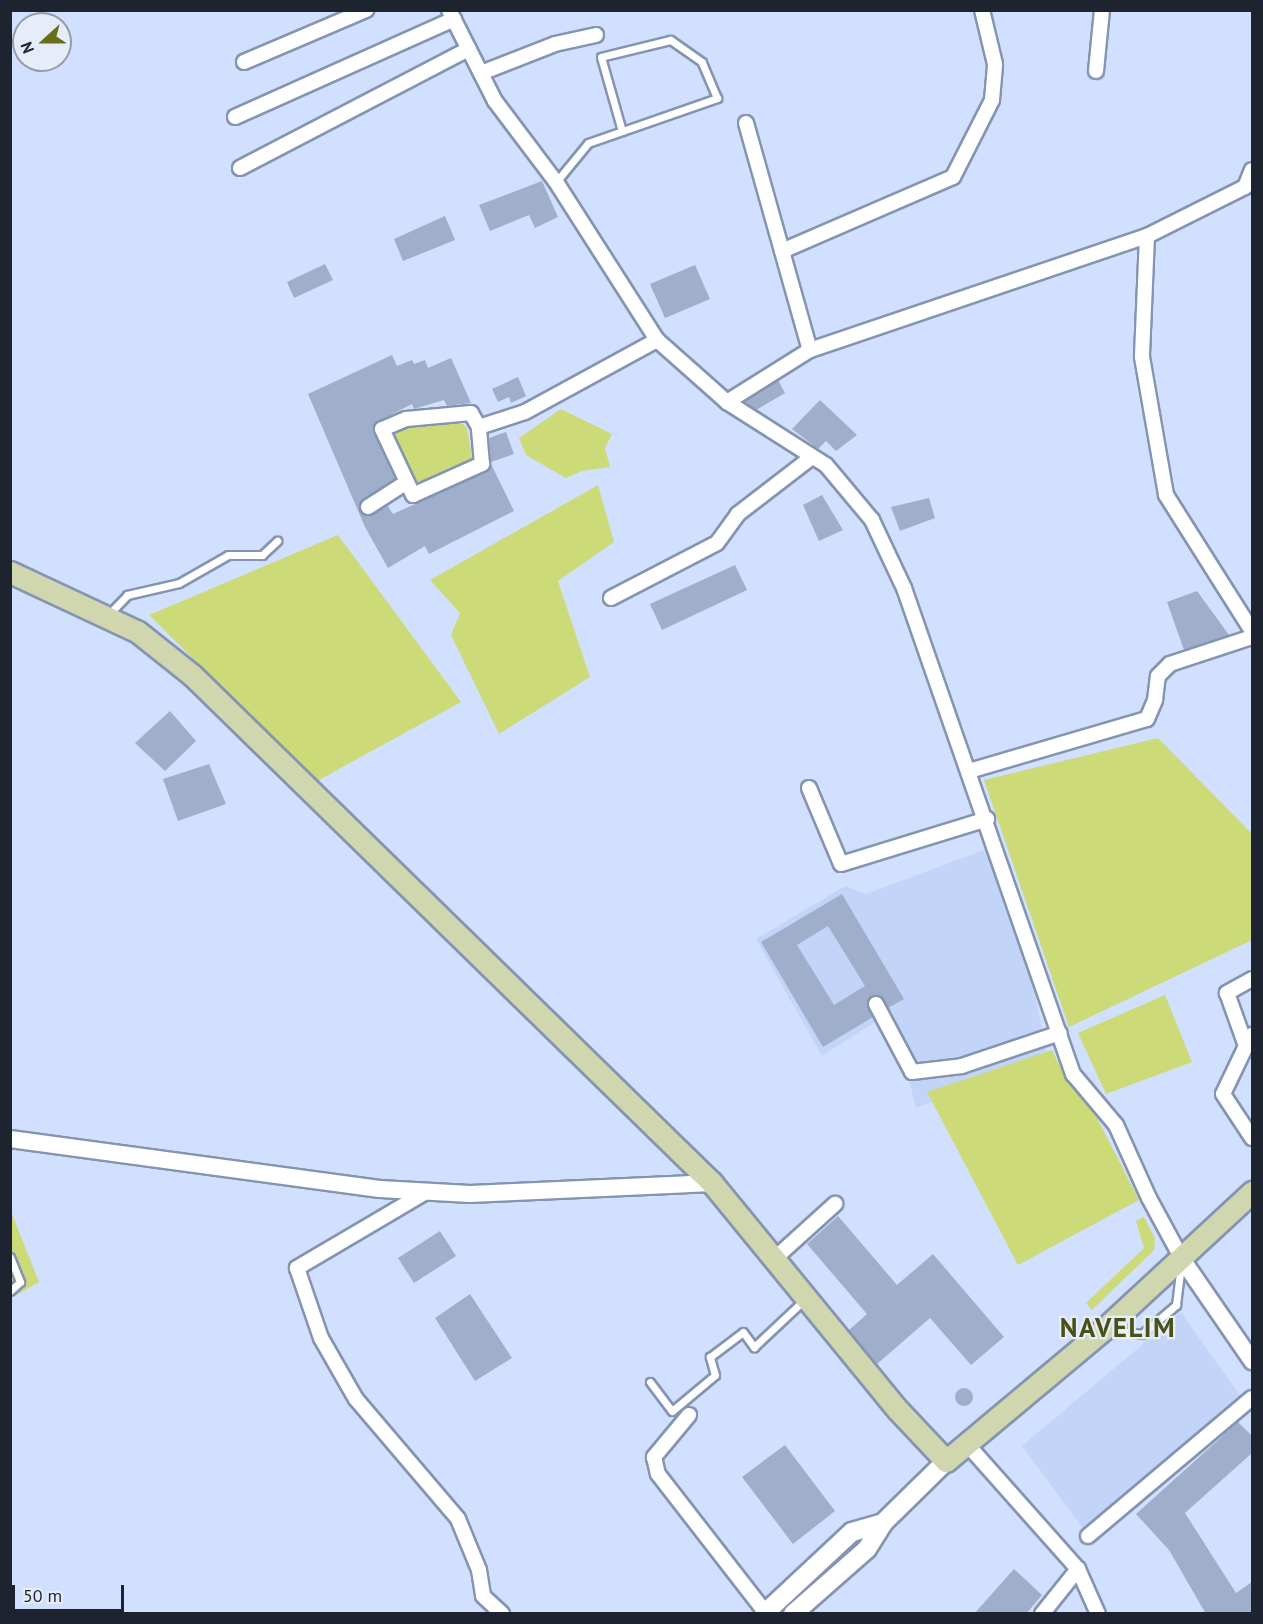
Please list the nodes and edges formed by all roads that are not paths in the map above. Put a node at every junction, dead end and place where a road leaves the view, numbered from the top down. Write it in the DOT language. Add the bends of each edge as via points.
graph roads {
  1 [pos="366,10"];
  2 [pos="982,10"];
  3 [pos="1102,10"];
  4 [pos="452,15"];
  5 [pos="596,35"];
  6 [pos="469,49"];
  7 [pos="244,62"];
  8 [pos="1096,71"];
  9 [pos="481,73"];
  10 [pos="235,117"];
  11 [pos="746,123"];
  12 [pos="622,131"];
  13 [pos="240,168"];
  14 [pos="1252,170"];
  15 [pos="556,182"];
  16 [pos="1148,236"];
  17 [pos="782,251"];
  18 [pos="657,340"];
  19 [pos="810,350"];
  20 [pos="727,402"];
  21 [pos="478,427"];
  22 [pos="812,457"];
  23 [pos="407,482"];
  24 [pos="368,507"];
  25 [pos="277,541"];
  26 [pos="10,572"];
  27 [pos="611,598"];
  28 [pos="106,616"];
  29 [pos="1252,631"];
  30 [pos="1252,637"];
  31 [pos="969,771"];
  32 [pos="809,788"];
  33 [pos="987,819"];
  34 [pos="1252,979"];
  35 [pos="876,1004"];
  36 [pos="1060,1033"];
  37 [pos="1249,1040"];
  38 [pos="1252,1138"];
  39 [pos="10,1139"];
  40 [pos="712,1183"];
  41 [pos="426,1192"];
  42 [pos="1252,1192"];
  43 [pos="835,1203"];
  44 [pos="10,1257"];
  45 [pos="1182,1259"];
  46 [pos="773,1260"];
  47 [pos="10,1291"];
  48 [pos="806,1298"];
  49 [pos="1104,1329"];
  50 [pos="1251,1355"];
  51 [pos="650,1382"];
  52 [pos="1252,1398"];
  53 [pos="689,1415"];
  54 [pos="966,1443"];
  55 [pos="946,1461"];
  56 [pos="883,1523"];
  57 [pos="1088,1536"];
  58 [pos="1078,1569"];
  59 [pos="765,1613"];
  60 [pos="502,1614"];
  61 [pos="793,1614"];
  62 [pos="1042,1614"];
  63 [pos="1098,1614"];
  1 -- 7 [label="street"];
  2 -- 17 [label="street" via="995,64 992,100 953,177"];
  3 -- 8 [label="street"];
  4 -- 6 [label="street"];
  4 -- 10 [label="street"];
  5 -- 9 [label="street" via="555,44"];
  6 -- 9 [label="street"];
  6 -- 13 [label="street"];
  9 -- 15 [label="street" via="495,101"];
  11 -- 17 [label="street"];
  12 -- 12 [label="lane" via="717,98 702,62 670,40 601,57"];
  12 -- 15 [label="lane" via="588,143"];
  14 -- 16 [label="street" via="1245,187"];
  15 -- 18 [label="street"];
  16 -- 19 [label="street"];
  16 -- 29 [label="street" via="1143,357 1166,495"];
  17 -- 19 [label="street"];
  18 -- 20 [label="street"];
  18 -- 21 [label="street" via="525,412"];
  19 -- 20 [label="street"];
  20 -- 22 [label="street"];
  21 -- 23 [label="street" via="482,464 413,495"];
  21 -- 23 [label="street" via="471,413 406,418 382,429"];
  22 -- 27 [label="street" via="738,514 717,543"];
  22 -- 31 [label="street" via="826,465 872,520 904,588"];
  23 -- 24 [label="street"];
  25 -- 28 [label="lane" via="262,555 228,555 179,583 128,596"];
  26 -- 28 [label="main road"];
  28 -- 40 [label="main road" via="138,632 192,675"];
  30 -- 31 [label="street" via="1170,664 1158,676 1155,700 1147,719"];
  31 -- 33 [label="street"];
  32 -- 33 [label="street" via="841,864"];
  33 -- 36 [label="street"];
  34 -- 37 [label="street" via="1227,993"];
  35 -- 36 [label="street" via="912,1072 962,1066"];
  36 -- 45 [label="street" via="1073,1074 1116,1125"];
  37 -- 38 [label="street" via="1222,1094"];
  39 -- 41 [label="street"];
  40 -- 41 [label="street" via="470,1194"];
  40 -- 46 [label="main road"];
  41 -- 60 [label="street" via="297,1268 321,1338 356,1399 458,1519 479,1570 483,1596"];
  42 -- 45 [label="main road"];
  43 -- 46 [label="street"];
  44 -- 47 [label="lane" via="20,1282"];
  45 -- 49 [label="main road"];
  45 -- 49 [label="lane" via="1176,1305 1142,1334"];
  45 -- 50 [label="street"];
  46 -- 48 [label="main road"];
  48 -- 51 [label="lane" via="754,1347 743,1332 710,1358 715,1375 672,1411"];
  48 -- 55 [label="main road" via="898,1410"];
  49 -- 54 [label="main road"];
  52 -- 57 [label="street"];
  53 -- 59 [label="street" via="654,1457 658,1474"];
  54 -- 55 [label="main road"];
  54 -- 58 [label="street"];
  55 -- 56 [label="main road"];
  56 -- 59 [label="main road" via="852,1532"];
  56 -- 61 [label="main road" via="867,1549"];
  58 -- 62 [label="street"];
  58 -- 63 [label="street"];
}
